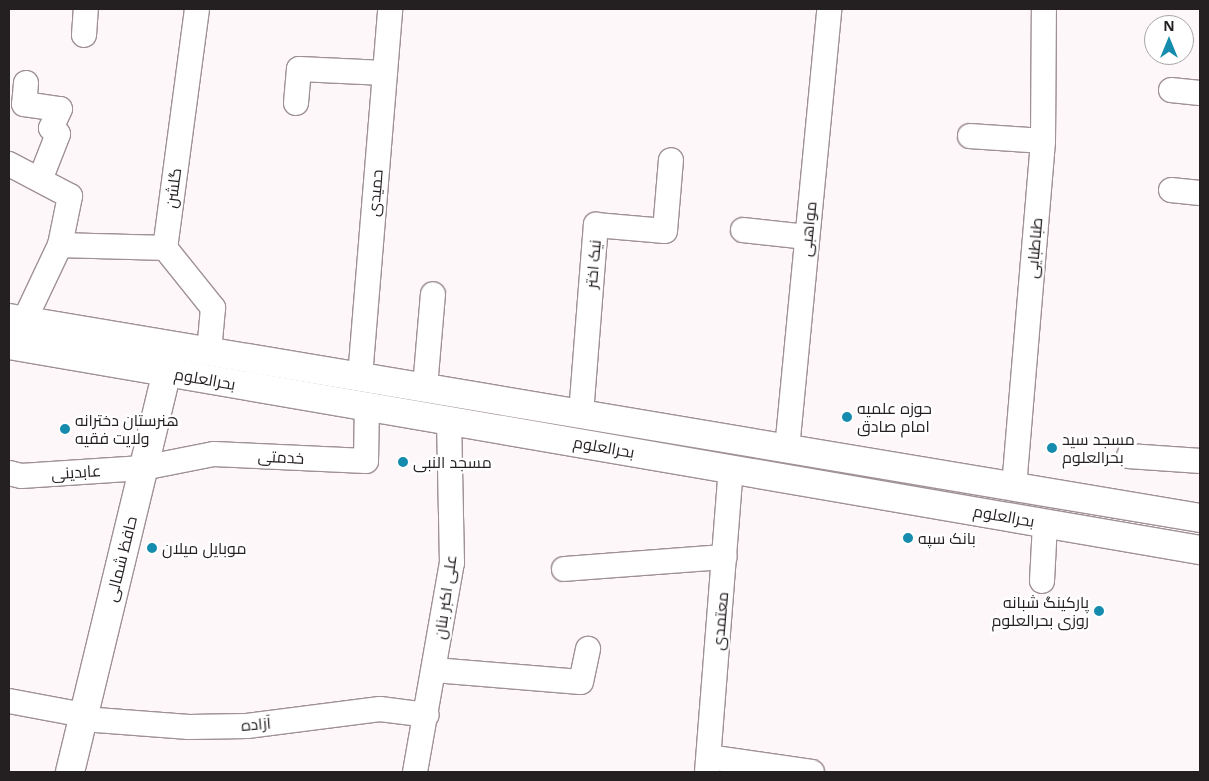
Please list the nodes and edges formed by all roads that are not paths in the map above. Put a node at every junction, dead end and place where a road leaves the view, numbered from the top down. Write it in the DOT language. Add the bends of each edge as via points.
graph roads {
  1 [pos="86,9"];
  2 [pos="197,9"];
  3 [pos="390,9"];
  4 [pos="829,9"];
  5 [pos="1044,9"];
  6 [pos="84,35"];
  7 [pos="385,73"];
  8 [pos="26,83"];
  9 [pos="1171,90"];
  10 [pos="1200,93"];
  11 [pos="296,103"];
  12 [pos="970,136"];
  13 [pos="1042,141"];
  14 [pos="671,160"];
  15 [pos="9,164"];
  16 [pos="40,180"];
  17 [pos="1171,190"];
  18 [pos="1200,193"];
  19 [pos="743,230"];
  20 [pos="807,238"];
  21 [pos="60,245"];
  22 [pos="165,248"];
  23 [pos="433,294"];
  24 [pos="16,320"];
  25 [pos="9,345"];
  26 [pos="173,346"];
  27 [pos="210,352"];
  28 [pos="167,372"];
  29 [pos="360,378"];
  30 [pos="425,387"];
  31 [pos="368,406"];
  32 [pos="581,414"];
  33 [pos="449,420"];
  34 [pos="787,449"];
  35 [pos="1129,456"];
  36 [pos="1200,461"];
  37 [pos="143,468"];
  38 [pos="731,469"];
  39 [pos="9,473"];
  40 [pos="1014,487"];
  41 [pos="1200,518"];
  42 [pos="1045,523"];
  43 [pos="1200,550"];
  44 [pos="725,557"];
  45 [pos="564,569"];
  46 [pos="1042,581"];
  47 [pos="588,649"];
  48 [pos="434,670"];
  49 [pos="9,701"];
  50 [pos="427,715"];
  51 [pos="83,717"];
  52 [pos="708,764"];
  53 [pos="70,772"];
  54 [pos="415,772"];
  55 [pos="812,772"];
  1 -- 6 [label="street"];
  2 -- 22 [label="street, گلشن"];
  3 -- 7 [label="street, حمیدی"];
  4 -- 20 [label="street, مواهبی"];
  5 -- 13 [label="street, طباطبایی"];
  7 -- 11 [label="street" via="299,68"];
  7 -- 29 [label="street, حمیدی"];
  8 -- 16 [label="street" via="24,104 60,109 51,128 58,134"];
  9 -- 10 [label="street"];
  12 -- 13 [label="street"];
  13 -- 40 [label="street, طباطبایی"];
  14 -- 32 [label="street, نیک اختر" via="665,231 596,225"];
  15 -- 16 [label="street"];
  16 -- 21 [label="street" via="70,196"];
  17 -- 18 [label="street"];
  19 -- 20 [label="street"];
  20 -- 34 [label="street, مواهبی"];
  21 -- 22 [label="street"];
  21 -- 24 [label="street"];
  22 -- 27 [label="street" via="213,308"];
  23 -- 30 [label="street"];
  24 -- 26 [label="main road, بحرالعلوم"];
  25 -- 28 [label="main road, بحرالعلوم"];
  26 -- 27 [label="main road, بحرالعلوم"];
  26 -- 28 [label="main road, حافظ شمالی"];
  27 -- 29 [label="main road, بحرالعلوم"];
  28 -- 31 [label="main road, بحرالعلوم"];
  28 -- 37 [label="main road, حافظ شمالی"];
  29 -- 30 [label="main road, بحرالعلوم"];
  30 -- 32 [label="main road, بحرالعلوم"];
  31 -- 33 [label="main road, بحرالعلوم"];
  31 -- 37 [label="street, خدمتی" via="366,461 214,454"];
  32 -- 34 [label="main road, بحرالعلوم"];
  33 -- 38 [label="main road, بحرالعلوم"];
  33 -- 48 [label="street, علی اکبر بنان" via="452,563"];
  34 -- 40 [label="main road, بحرالعلوم"];
  35 -- 36 [label="street"];
  37 -- 39 [label="street, عابدینی" via="21,476"];
  37 -- 51 [label="main road, حافظ شمالی"];
  38 -- 42 [label="main road, بحرالعلوم"];
  38 -- 44 [label="street, معتمدی"];
  40 -- 41 [label="main road, بحرالعلوم"];
  42 -- 43 [label="main road, بحرالعلوم"];
  42 -- 46 [label="street"];
  44 -- 45 [label="street"];
  44 -- 52 [label="street, معتمدی"];
  47 -- 48 [label="street" via="581,682"];
  48 -- 50 [label="street, علی اکبر بنان"];
  49 -- 51 [label="street, آزاده"];
  50 -- 51 [label="street, آزاده" via="380,709 247,726 189,726"];
  50 -- 54 [label="street, علی اکبر بنان"];
  51 -- 53 [label="main road, حافظ شمالی"];
  52 -- 55 [label="street"];
}
